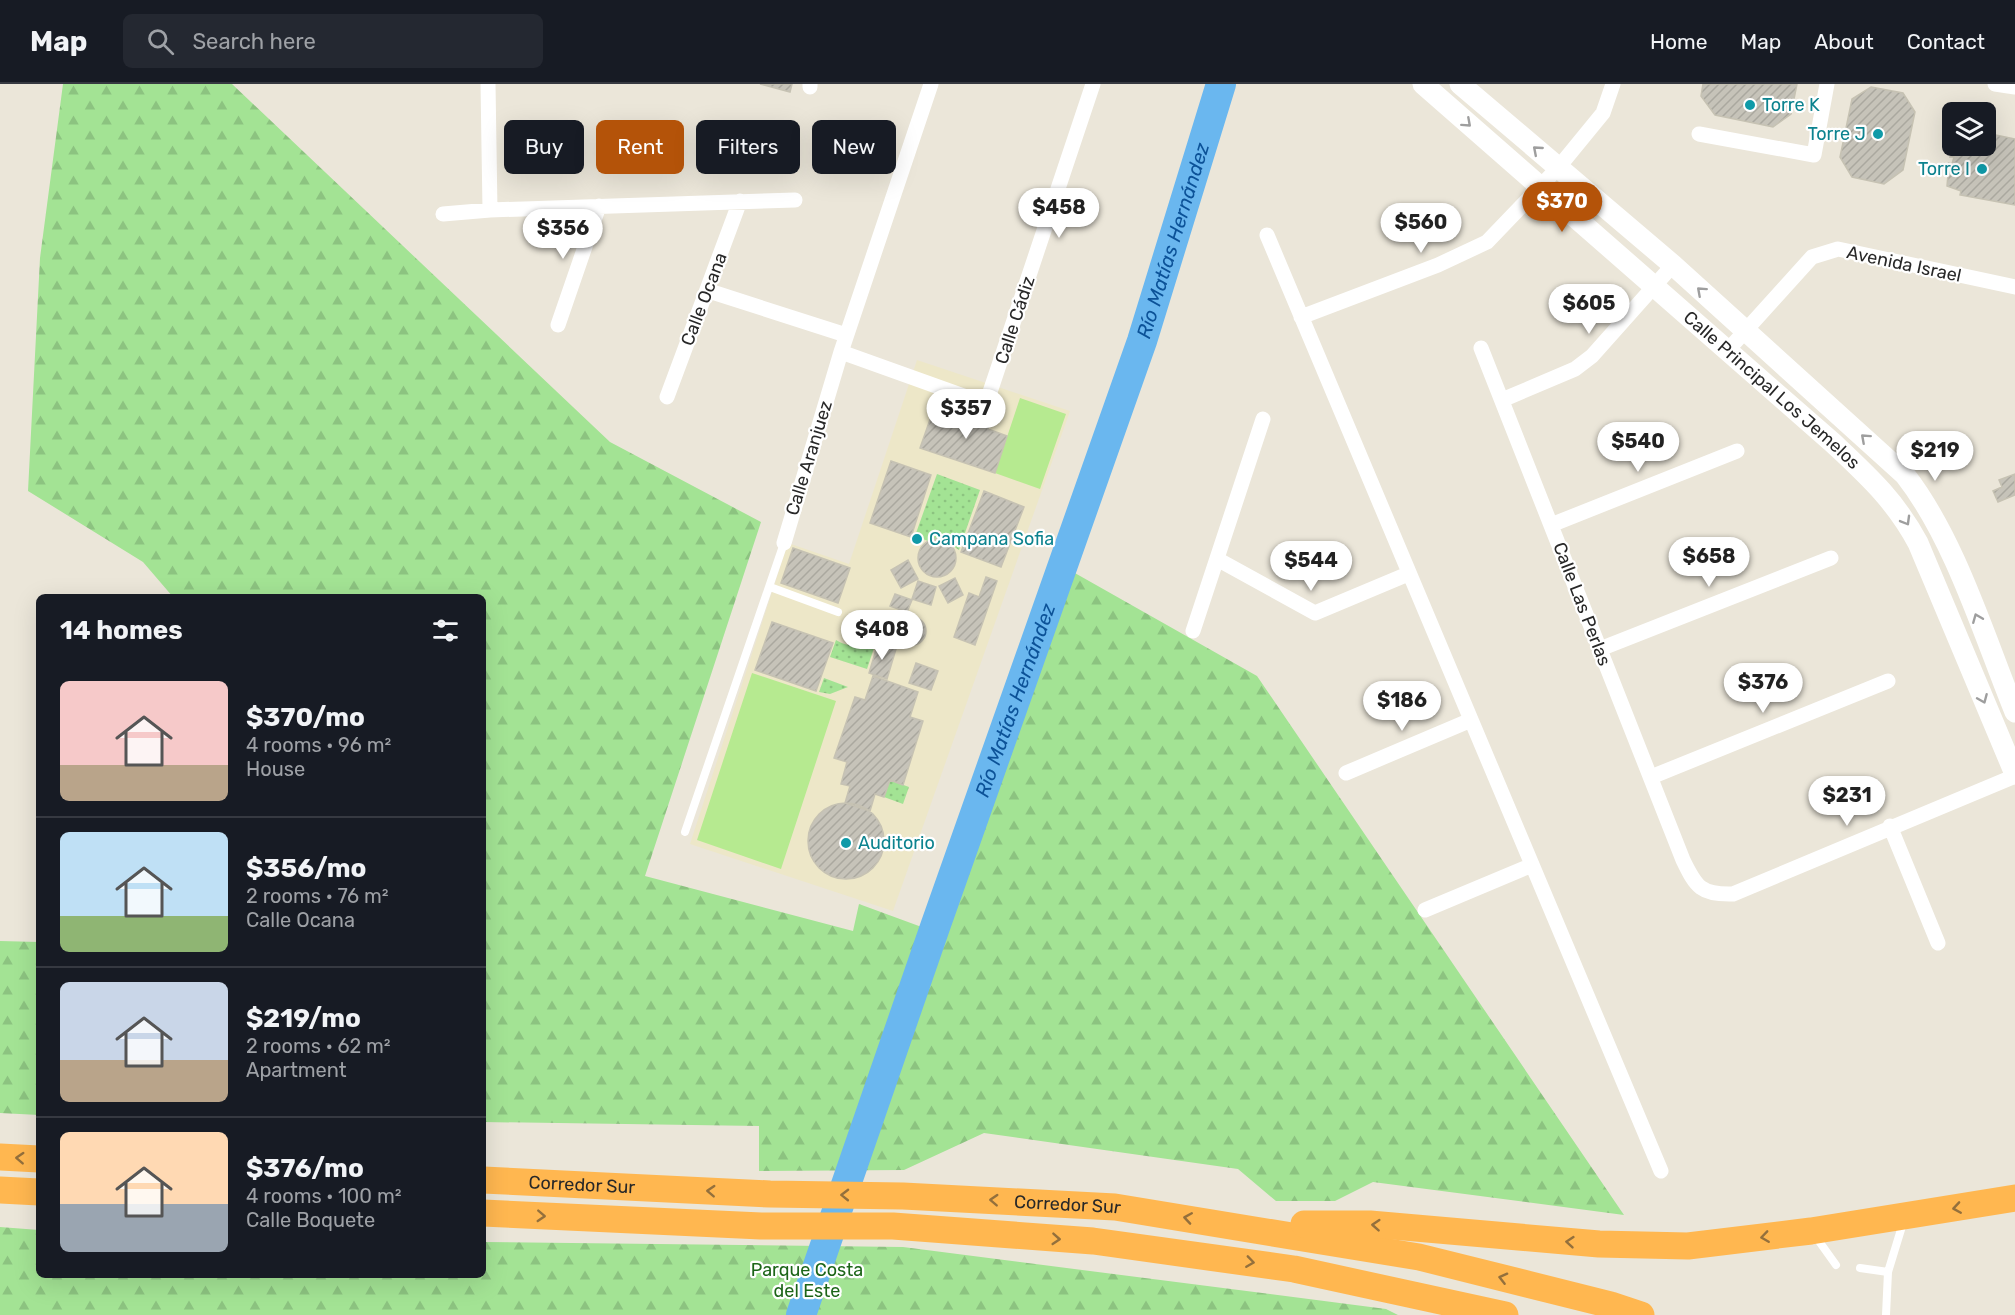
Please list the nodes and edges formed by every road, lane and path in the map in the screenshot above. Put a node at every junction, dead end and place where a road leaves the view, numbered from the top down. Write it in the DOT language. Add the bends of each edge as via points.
graph roads {
  1 [pos="488,84"];
  2 [pos="931,84"];
  3 [pos="1093,84"];
  4 [pos="1423,84"];
  5 [pos="1460,84"];
  6 [pos="1613,84"];
  7 [pos="1827,84"];
  8 [pos="1995,84"];
  9 [pos="2015,87"];
  10 [pos="1699,134"];
  11 [pos="1558,168"];
  12 [pos="1539,188"];
  13 [pos="795,200"];
  14 [pos="740,201"];
  15 [pos="599,206"];
  16 [pos="490,210"];
  17 [pos="443,214"];
  18 [pos="1267,235"];
  19 [pos="1673,265"];
  20 [pos="1654,287"];
  21 [pos="2015,287"];
  22 [pos="709,291"];
  23 [pos="1301,318"];
  24 [pos="558,325"];
  25 [pos="1745,329"];
  26 [pos="846,335"];
  27 [pos="1481,348"];
  28 [pos="1728,350"];
  29 [pos="841,352"];
  30 [pos="667,397"];
  31 [pos="1502,399"];
  32 [pos="1263,419"];
  33 [pos="1737,451"];
  34 [pos="1551,525"];
  35 [pos="783,543"];
  36 [pos="1831,558"];
  37 [pos="1217,559"];
  38 [pos="1408,574"];
  39 [pos="770,587"];
  40 [pos="838,612"];
  41 [pos="1193,632"];
  42 [pos="1600,649"];
  43 [pos="1888,681"];
  44 [pos="2015,712"];
  45 [pos="1471,720"];
  46 [pos="1346,773"];
  47 [pos="2015,775"];
  48 [pos="1650,777"];
  49 [pos="1890,826"];
  50 [pos="685,831"];
  51 [pos="1532,865"];
  52 [pos="1425,910"];
  53 [pos="1938,943"];
  54 [pos="0,1157"];
  55 [pos="36,1159"];
  56 [pos="1661,1171"];
  57 [pos="486,1180"];
  58 [pos="0,1190"];
  59 [pos="36,1192"];
  60 [pos="2015,1198"];
  61 [pos="486,1213"];
  62 [pos="1906,1216"];
  63 [pos="1221,1223"];
  64 [pos="1811,1231"];
  65 [pos="1836,1265"];
  66 [pos="1860,1268"];
  67 [pos="1887,1272"];
  68 [pos="1505,1315"];
  69 [pos="1641,1315"];
  70 [pos="1886,1315"];
  1 -- 16 [label="street"];
  2 -- 26 [label="street, Calle Aranjuez"];
  3 -- 29 [label="street, Calle Cádiz" via="989,395 975,400"];
  4 -- 12 [label="main road, Calle Principal Los Jemelos, one-way"];
  11 -- 5 [label="main road, Calle Principal Los Jemelos, one-way"];
  6 -- 11 [label="street" via="1603,113"];
  7 -- 10 [label="street" via="1814,154"];
  8 -- 9 [label="street"];
  11 -- 12 [label="street"];
  11 -- 19 [label="main road, Calle Principal Los Jemelos"];
  12 -- 20 [label="main road, Calle Principal Los Jemelos"];
  12 -- 23 [label="street" via="1500,231 1474,251"];
  13 -- 14 [label="street"];
  14 -- 15 [label="street"];
  14 -- 22 [label="street, Calle Ocana"];
  15 -- 16 [label="street"];
  15 -- 24 [label="street"];
  16 -- 17 [label="street"];
  18 -- 23 [label="street"];
  19 -- 20 [label="street"];
  25 -- 19 [label="main road, Calle Principal Los Jemelos, one-way"];
  20 -- 28 [label="main road, Calle Principal Los Jemelos"];
  20 -- 31 [label="street" via="1592,357 1575,369"];
  21 -- 25 [label="street, Avenida Israel" via="1838,249 1812,257"];
  22 -- 26 [label="street"];
  22 -- 30 [label="street, Calle Ocana"];
  23 -- 38 [label="street"];
  25 -- 28 [label="street, Avenida Israel"];
  44 -- 25 [label="main road, Calle Principal Los Jemelos, one-way" via="1927,502 1905,475"];
  26 -- 29 [label="street, Calle Aranjuez"];
  27 -- 31 [label="street, Calle Las Perlas"];
  28 -- 47 [label="main road, Calle Principal Los Jemelos, one-way" via="1886,493 1904,516"];
  29 -- 35 [label="street, Calle Aranjuez"];
  31 -- 34 [label="street, Calle Las Perlas"];
  32 -- 37 [label="street"];
  33 -- 34 [label="street"];
  34 -- 42 [label="street, Calle Las Perlas"];
  35 -- 39 [label="lane, Calle Aranjuez"];
  36 -- 42 [label="street"];
  37 -- 38 [label="street" via="1315,613"];
  37 -- 41 [label="street"];
  38 -- 45 [label="street"];
  39 -- 40 [label="lane"];
  39 -- 50 [label="lane, Calle Aranjuez"];
  42 -- 48 [label="street, Calle Las Perlas"];
  43 -- 48 [label="street"];
  45 -- 46 [label="street"];
  45 -- 51 [label="street"];
  47 -- 49 [label="street, Calle Las Perlas"];
  48 -- 49 [label="street, Calle Las Perlas" via="1694,883 1711,895 1733,894"];
  49 -- 53 [label="street"];
  51 -- 52 [label="street"];
  51 -- 56 [label="street"];
  55 -- 54 [label="highway, one-way"];
  63 -- 57 [label="highway, Corredor Sur, one-way" via="1114,1207"];
  58 -- 59 [label="highway"];
  60 -- 62 [label="highway, one-way"];
  61 -- 68 [label="highway, Corredor Sur, one-way" via="761,1226 893,1226 1093,1242 1294,1269"];
  62 -- 64 [label="highway"];
  62 -- 67 [label="lane"];
  64 -- 63 [label="highway, one-way" via="1738,1241 1644,1246 1370,1224"];
  69 -- 63 [label="highway, Corredor Sur, one-way" via="1419,1257"];
  64 -- 65 [label="lane"];
  66 -- 67 [label="lane"];
  67 -- 70 [label="lane"];
}
